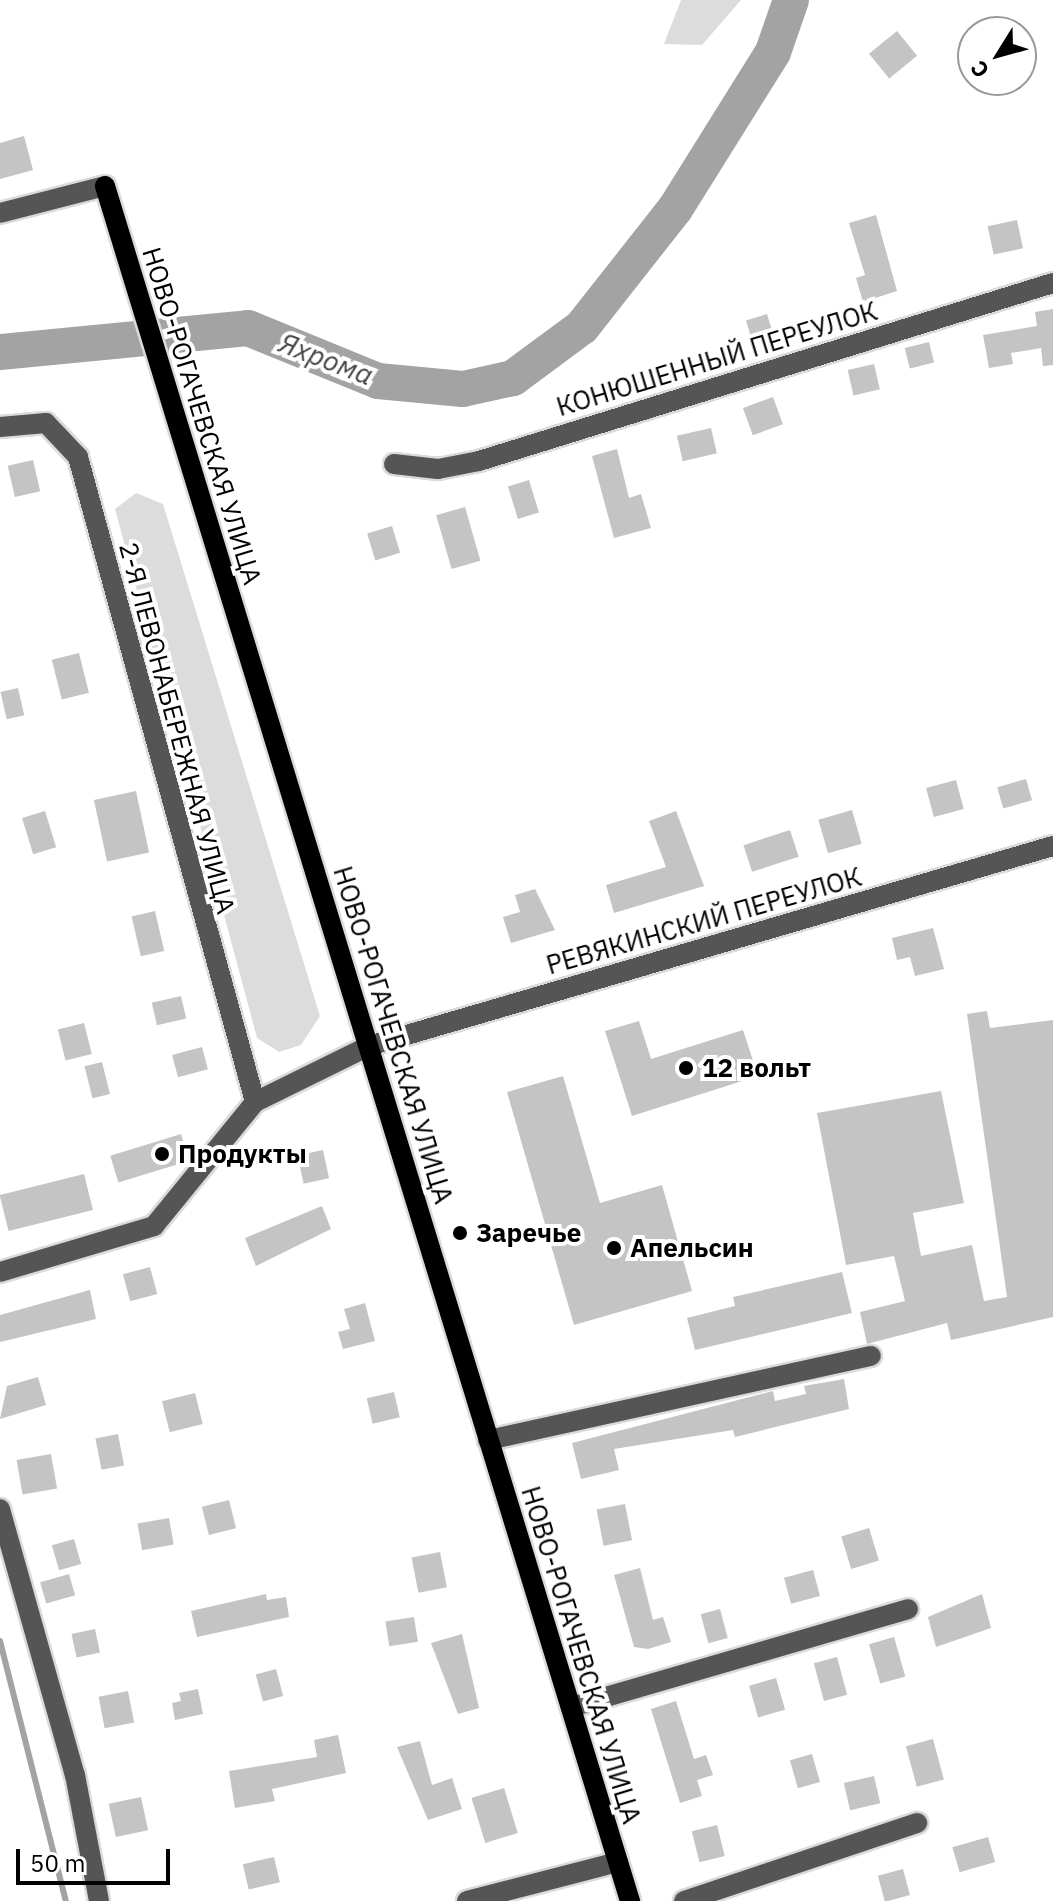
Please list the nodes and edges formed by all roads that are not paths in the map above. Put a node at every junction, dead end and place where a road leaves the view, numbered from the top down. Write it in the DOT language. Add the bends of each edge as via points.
graph roads {
  1 [pos="108,195"];
  2 [pos="0,213"];
  3 [pos="1053,283"];
  4 [pos="0,427"];
  5 [pos="394,464"];
  6 [pos="1053,846"];
  7 [pos="369,1046"];
  8 [pos="255,1102"];
  9 [pos="0,1272"];
  10 [pos="871,1356"];
  11 [pos="488,1440"];
  12 [pos="0,1509"];
  13 [pos="908,1609"];
  14 [pos="571,1707"];
  15 [pos="917,1823"];
  16 [pos="618,1862"];
  17 [pos="99,1901"];
  18 [pos="467,1901"];
  19 [pos="630,1901"];
  20 [pos="684,1901"];
  1 -- 2 [label="street"];
  1 -- 7 [label="main road, НОВО-РОГАЧЕВСКАЯ УЛИЦА"];
  3 -- 5 [label="street, КОНЮШЕННЫЙ ПЕРЕУЛОК" via="479,461 438,469"];
  4 -- 8 [label="street, 2-Я ЛЕВОНАБЕРЕЖНАЯ УЛИЦА" via="46,423 78,457"];
  6 -- 7 [label="street, РЕВЯКИНСКИЙ ПЕРЕУЛОК"];
  7 -- 8 [label="street, РЕВЯКИНСКИЙ ПЕРЕУЛОК"];
  7 -- 11 [label="main road, НОВО-РОГАЧЕВСКАЯ УЛИЦА"];
  8 -- 9 [label="street" via="154,1226"];
  10 -- 11 [label="street"];
  11 -- 14 [label="main road, НОВО-РОГАЧЕВСКАЯ УЛИЦА"];
  12 -- 17 [label="street" via="75,1775"];
  13 -- 14 [label="street"];
  14 -- 16 [label="main road, НОВО-РОГАЧЕВСКАЯ УЛИЦА"];
  15 -- 20 [label="street"];
  16 -- 18 [label="street"];
  16 -- 19 [label="main road, НОВО-РОГАЧЕВСКАЯ УЛИЦА"];
}
